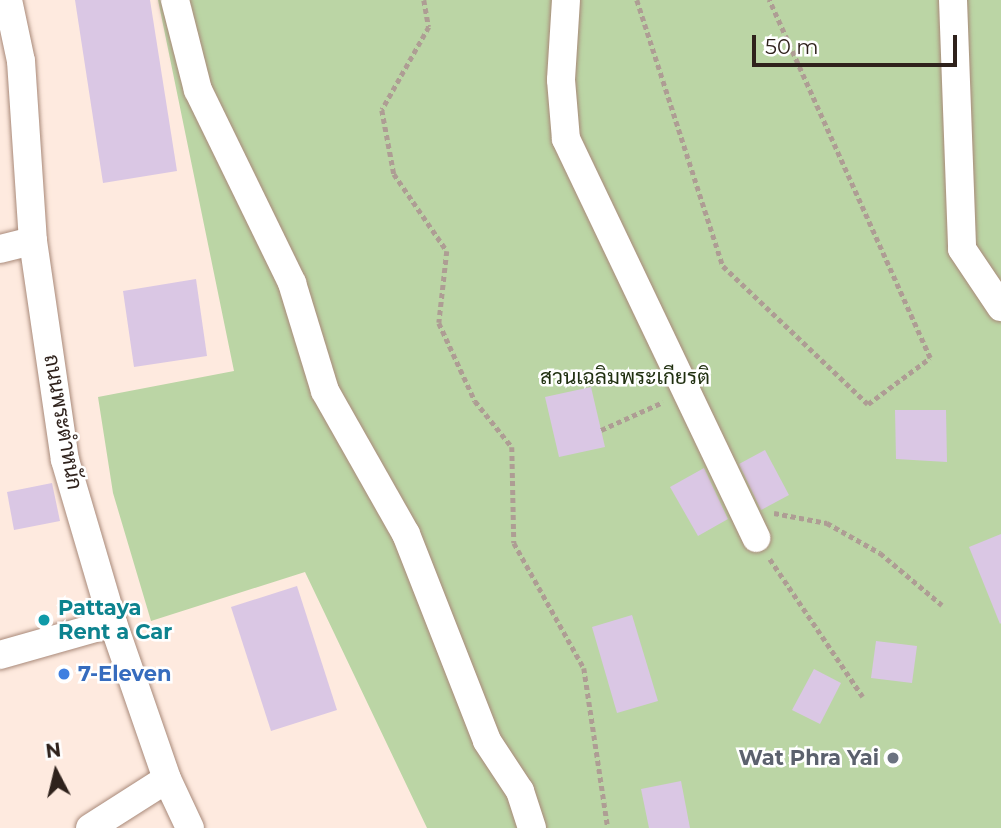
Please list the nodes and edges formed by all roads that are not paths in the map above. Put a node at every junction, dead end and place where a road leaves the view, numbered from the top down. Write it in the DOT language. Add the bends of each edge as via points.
graph roads {
  1 [pos="8,0"];
  2 [pos="175,0"];
  3 [pos="566,0"];
  4 [pos="953,0"];
  5 [pos="33,242"];
  6 [pos="0,249"];
  7 [pos="1001,307"];
  8 [pos="751,528"];
  9 [pos="113,623"];
  10 [pos="0,655"];
  11 [pos="167,779"];
  12 [pos="90,828"];
  13 [pos="190,828"];
  14 [pos="532,828"];
  1 -- 5 [label="street, ถนนพระตำหนัก" via="21,61"];
  2 -- 14 [label="street" via="198,90 292,283 325,391 406,534 487,741 520,791"];
  3 -- 8 [label="street" via="561,80 566,139"];
  4 -- 7 [label="street" via="962,248"];
  5 -- 6 [label="street"];
  5 -- 9 [label="street, ถนนพระตำหนัก" via="65,460"];
  9 -- 10 [label="street"];
  9 -- 11 [label="street, ถนนพระตำหนัก"];
  11 -- 12 [label="street"];
  11 -- 13 [label="street, ถนนพระตำหนัก"];
}
